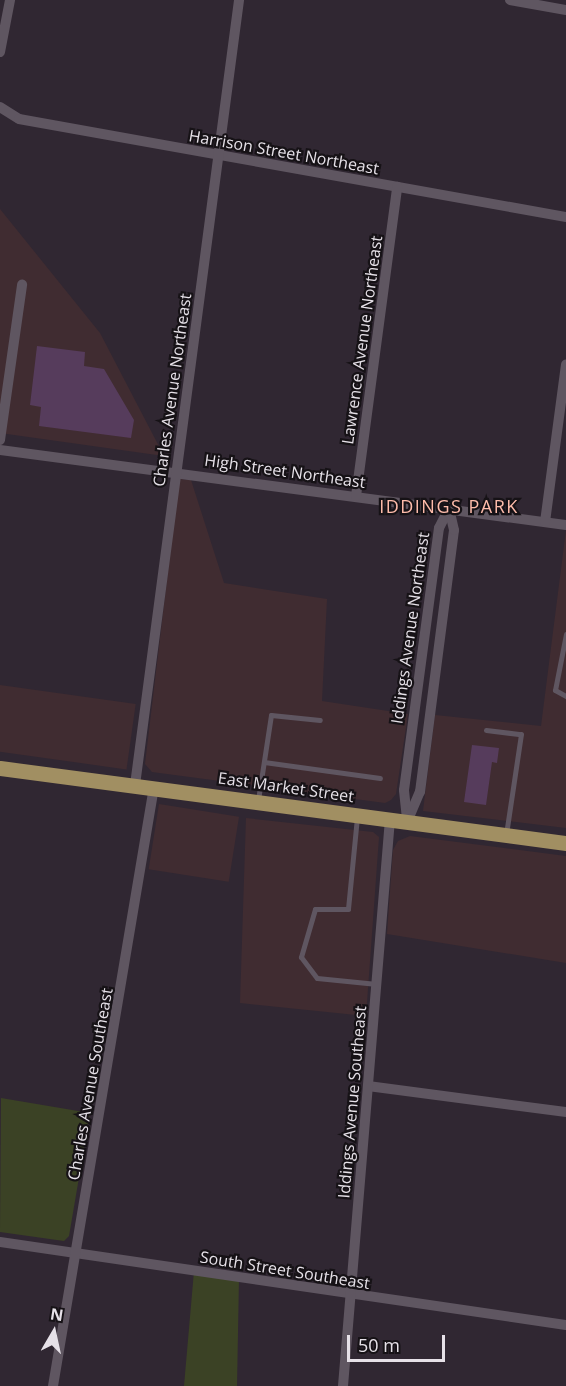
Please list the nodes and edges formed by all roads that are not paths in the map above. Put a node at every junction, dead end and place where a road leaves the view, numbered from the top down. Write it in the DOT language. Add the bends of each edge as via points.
graph roads {
  1 [pos="10,0"];
  2 [pos="239,0"];
  3 [pos="510,0"];
  4 [pos="566,10"];
  5 [pos="0,52"];
  6 [pos="0,107"];
  7 [pos="218,155"];
  8 [pos="397,187"];
  9 [pos="566,217"];
  10 [pos="22,285"];
  11 [pos="566,364"];
  12 [pos="0,440"];
  13 [pos="0,450"];
  14 [pos="176,472"];
  15 [pos="356,496"];
  16 [pos="449,508"];
  17 [pos="545,522"];
  18 [pos="566,525"];
  19 [pos="566,634"];
  20 [pos="564,662"];
  21 [pos="566,696"];
  22 [pos="320,720"];
  23 [pos="486,730"];
  24 [pos="264,762"];
  25 [pos="0,768"];
  26 [pos="380,778"];
  27 [pos="135,785"];
  28 [pos="154,787"];
  29 [pos="258,800"];
  30 [pos="358,815"];
  31 [pos="390,819"];
  32 [pos="407,822"];
  33 [pos="506,835"];
  34 [pos="566,843"];
  35 [pos="377,984"];
  36 [pos="368,1086"];
  37 [pos="566,1112"];
  38 [pos="0,1242"];
  39 [pos="76,1253"];
  40 [pos="351,1296"];
  41 [pos="566,1324"];
  42 [pos="53,1386"];
  43 [pos="343,1386"];
  1 -- 5 [label="street"];
  2 -- 7 [label="street, Charles Avenue Northeast"];
  3 -- 4 [label="street"];
  6 -- 7 [label="street, Harrison Street Northeast" via="19,119"];
  7 -- 8 [label="street, Harrison Street Northeast"];
  7 -- 14 [label="street, Charles Avenue Northeast"];
  8 -- 9 [label="street, Harrison Street Northeast"];
  8 -- 15 [label="street, Lawrence Avenue Northeast"];
  10 -- 12 [label="street"];
  11 -- 17 [label="street"];
  13 -- 14 [label="street, High Street Northeast"];
  14 -- 15 [label="street, High Street Northeast"];
  14 -- 27 [label="street, Charles Avenue Northeast"];
  15 -- 16 [label="street, High Street Northeast"];
  16 -- 17 [label="street, High Street Northeast"];
  16 -- 32 [label="street, Iddings Avenue Northeast" via="439,528 404,790"];
  16 -- 32 [label="street, Iddings Avenue Northeast" via="454,530 420,792"];
  17 -- 18 [label="street, High Street Northeast"];
  19 -- 20 [label="lane"];
  20 -- 21 [label="lane" via="555,690"];
  22 -- 24 [label="lane" via="271,715"];
  23 -- 33 [label="lane" via="521,734"];
  24 -- 26 [label="lane"];
  24 -- 29 [label="lane"];
  25 -- 27 [label="main road, East Market Street"];
  27 -- 28 [label="main road, East Market Street"];
  28 -- 29 [label="main road, East Market Street"];
  28 -- 39 [label="street, Charles Avenue Southeast"];
  29 -- 30 [label="main road, East Market Street"];
  30 -- 31 [label="main road, East Market Street"];
  30 -- 35 [label="lane" via="348,909 315,909 301,957 317,978"];
  31 -- 32 [label="main road, East Market Street"];
  31 -- 35 [label="street, Iddings Avenue Southeast"];
  32 -- 33 [label="main road, East Market Street"];
  33 -- 34 [label="main road, East Market Street"];
  35 -- 36 [label="street, Iddings Avenue Southeast"];
  36 -- 37 [label="street"];
  36 -- 40 [label="street, Iddings Avenue Southeast"];
  38 -- 39 [label="street, South Street Southeast"];
  39 -- 40 [label="street, South Street Southeast"];
  39 -- 42 [label="street, Charles Avenue Southeast"];
  40 -- 41 [label="street, South Street Southeast"];
  40 -- 43 [label="street, Iddings Avenue Southeast"];
}
